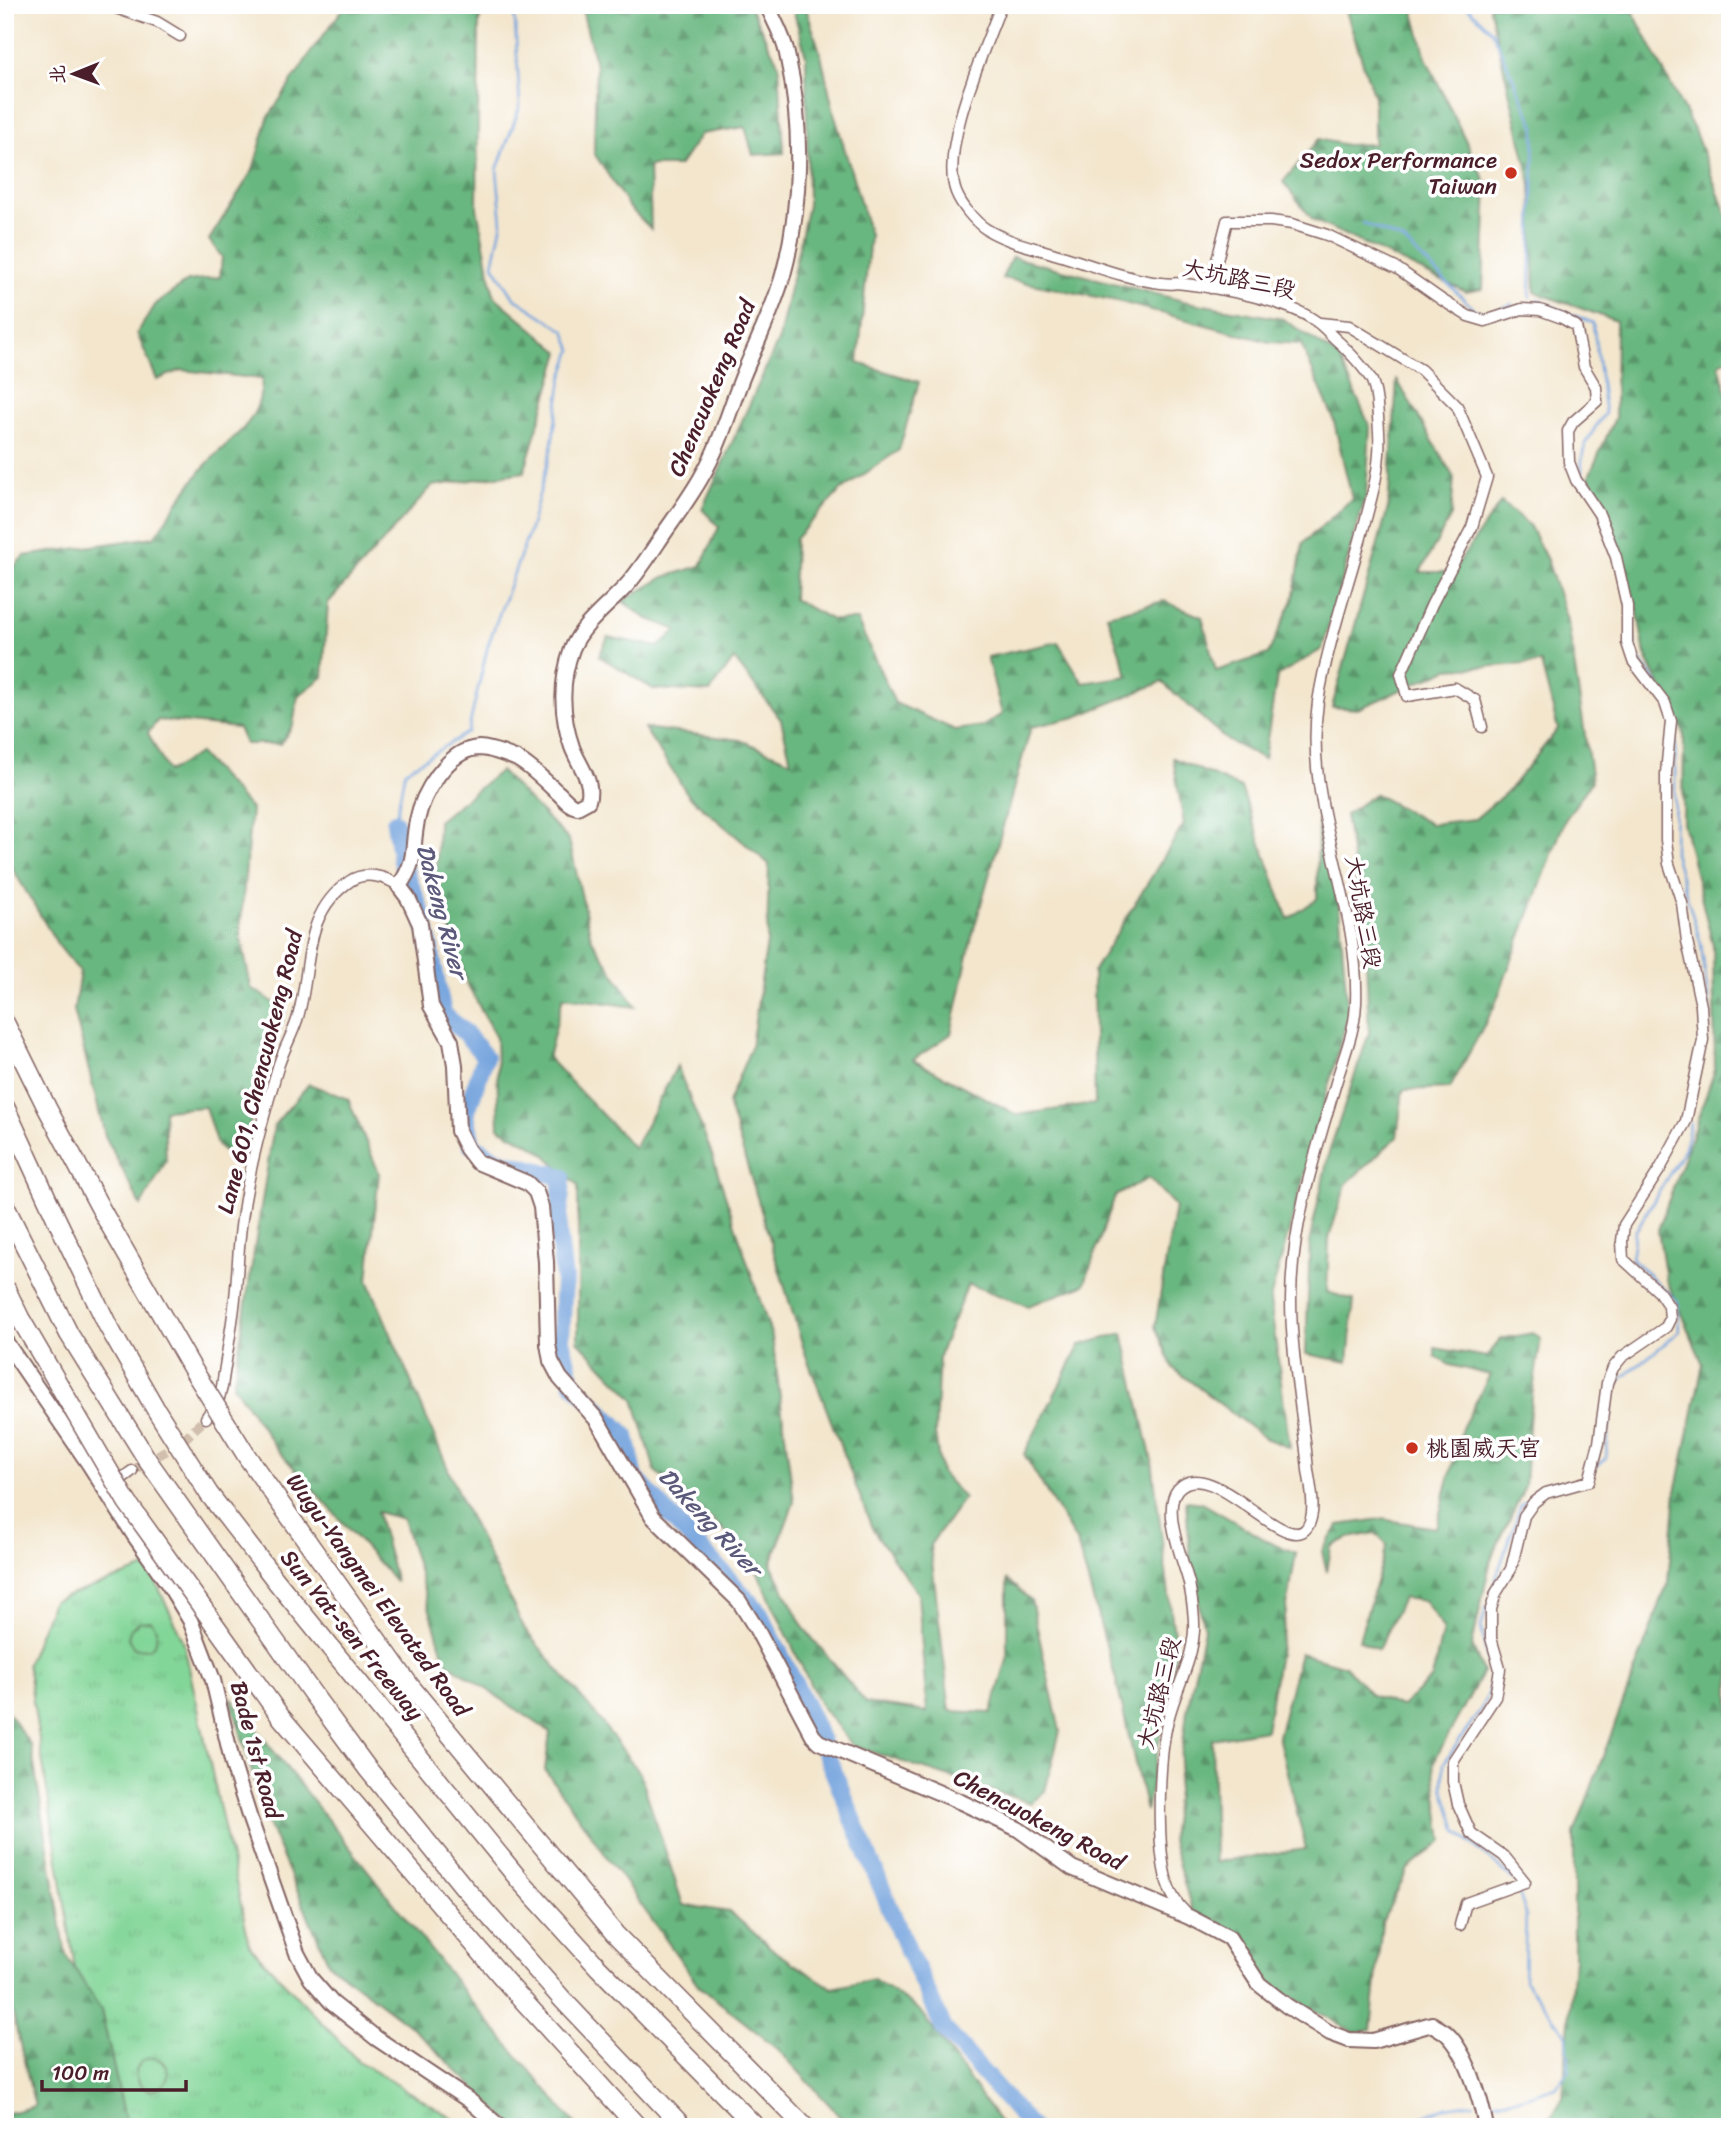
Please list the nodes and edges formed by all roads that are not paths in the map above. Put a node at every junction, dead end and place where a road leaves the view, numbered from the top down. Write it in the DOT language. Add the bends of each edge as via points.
graph roads {
  1 [pos="107,5"];
  2 [pos="767,5"];
  3 [pos="1002,5"];
  4 [pos="180,36"];
  5 [pos="1210,288"];
  6 [pos="1320,323"];
  7 [pos="1482,727"];
  8 [pos="400,885"];
  9 [pos="5,1023"];
  10 [pos="5,1107"];
  11 [pos="5,1206"];
  12 [pos="5,1287"];
  13 [pos="5,1341"];
  14 [pos="206,1418"];
  15 [pos="132,1471"];
  16 [pos="106,1491"];
  17 [pos="1189,1917"];
  18 [pos="1460,1924"];
  19 [pos="500,2127"];
  20 [pos="638,2127"];
  21 [pos="683,2127"];
  22 [pos="756,2127"];
  23 [pos="805,2127"];
  24 [pos="1486,2127"];
  1 -- 4 [label="street" via="158,22"];
  2 -- 8 [label="street, Chencuokeng Road" via="787,52 797,130 796,207 783,275 703,475 634,576 572,647 562,700 571,745 589,779 589,801 570,806 519,760 496,751 478,748 461,753 433,780 417,820 414,860"];
  3 -- 5 [label="street, 大坑路三段" via="957,129 955,190 969,213 982,228 1013,241 1126,276"];
  5 -- 6 [label="street, 大坑路三段" via="1298,311"];
  5 -- 18 [label="street" via="1227,221 1271,221 1327,235 1381,259 1468,316 1485,321 1522,309 1540,310 1576,326 1597,401 1568,432 1569,462 1599,514 1616,558 1633,661 1665,703 1671,721 1666,840 1702,1006 1703,1040 1686,1121 1624,1225 1622,1241 1623,1259 1659,1292 1669,1307 1670,1319 1613,1368 1589,1481 1546,1493 1534,1502 1524,1516 1511,1569 1496,1593 1491,1609 1491,1638 1500,1669 1495,1697 1453,1761 1453,1783 1471,1833 1504,1856 1525,1882 1466,1903"];
  6 -- 7 [label="street" via="1349,326 1421,370 1457,406 1487,477 1472,527 1401,674 1407,696 1455,688 1475,700"];
  6 -- 17 [label="street, 大坑路三段" via="1369,376 1376,396 1380,453 1324,672 1316,727 1321,809 1352,940 1356,1005 1307,1190 1292,1270 1292,1344 1311,1517 1305,1530 1286,1532 1219,1486 1203,1481 1184,1484 1172,1502 1195,1625 1185,1675 1164,1736 1162,1853 1173,1900"];
  8 -- 14 [label="street, Lane 601, Chencuokeng Road" via="384,878 354,878 331,897 314,929 297,1018 259,1135 242,1218 222,1387"];
  8 -- 17 [label="street, Chencuokeng Road" via="420,924 431,1006 451,1041 458,1131 477,1162 527,1183 541,1207 551,1361 560,1378 588,1406 653,1517 738,1601 813,1737 1017,1829 1072,1868"];
  9 -- 23 [label="highway, Wugu-Yangmei Elevated Road, bridge" via="103,1213 192,1368 248,1458 410,1686 615,1934"];
  10 -- 22 [label="highway, Sun Yat-sen Freeway" via="108,1326 209,1494 521,1882"];
  11 -- 21 [label="highway" via="69,1334 148,1461 367,1768 563,2000"];
  12 -- 20 [label="highway, bridge" via="127,1502 280,1717 508,1984"];
  13 -- 16 [label="street, Bade 1st Road"];
  15 -- 16 [label="street"];
  16 -- 19 [label="street, Bade 1st Road" via="190,1620 213,1680 250,1819 297,1953 311,1979 332,2003"];
  17 -- 24 [label="street, Chencuokeng Road" via="1229,1938 1258,1984 1330,2032 1349,2040 1373,2041 1432,2024 1447,2034 1478,2092"];
}
